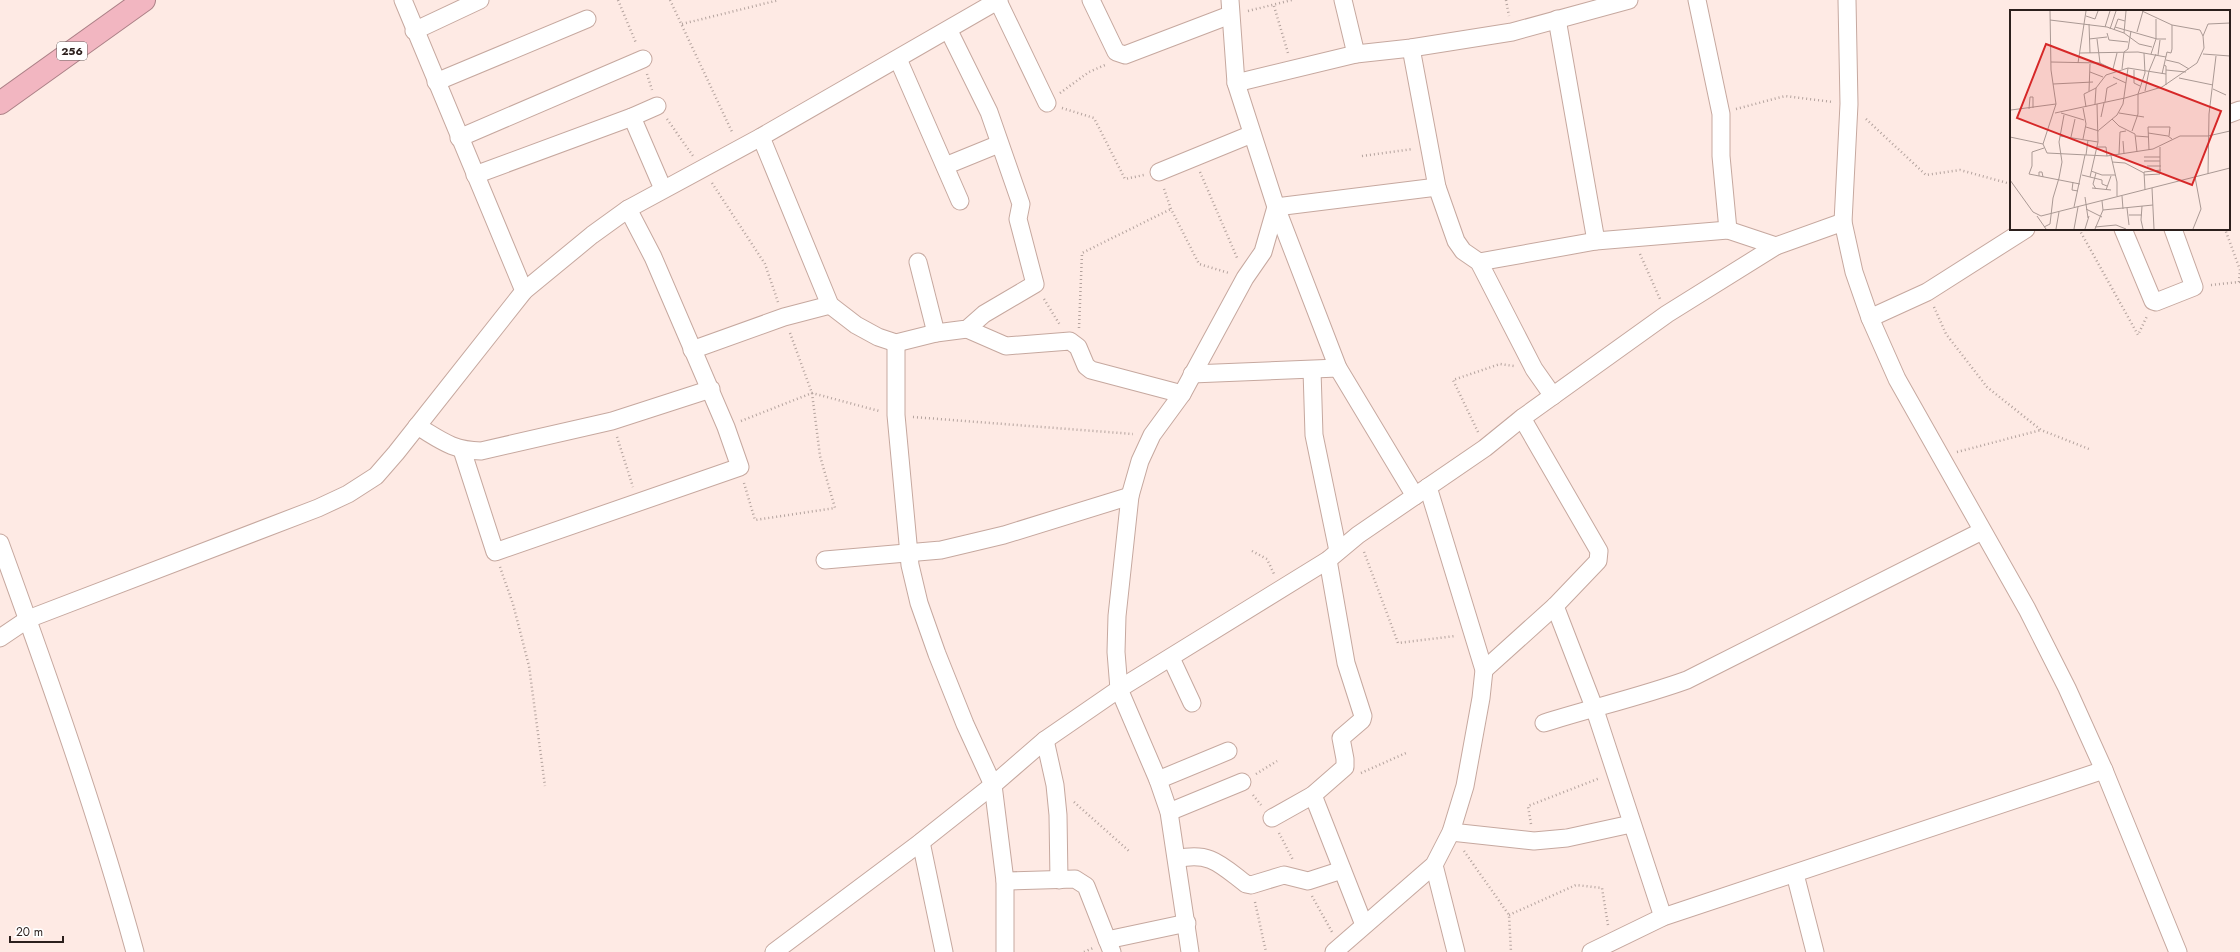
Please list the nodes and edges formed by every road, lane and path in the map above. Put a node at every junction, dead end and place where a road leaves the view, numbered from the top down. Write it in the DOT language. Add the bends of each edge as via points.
graph roads {
  1 [pos="144,0"];
  2 [pos="403,0"];
  3 [pos="480,0"];
  4 [pos="618,0"];
  5 [pos="670,0"];
  6 [pos="779,0"];
  7 [pos="998,0"];
  8 [pos="1091,0"];
  9 [pos="1292,0"];
  10 [pos="1343,0"];
  11 [pos="1629,0"];
  12 [pos="1697,0"];
  13 [pos="1846,0"];
  14 [pos="1274,6"];
  15 [pos="1230,8"];
  16 [pos="587,19"];
  17 [pos="1557,19"];
  18 [pos="682,24"];
  19 [pos="414,31"];
  20 [pos="949,31"];
  21 [pos="1412,48"];
  22 [pos="1356,54"];
  23 [pos="1125,55"];
  24 [pos="643,59"];
  25 [pos="898,59"];
  26 [pos="1293,68"];
  27 [pos="436,82"];
  28 [pos="1236,83"];
  29 [pos="1,101"];
  30 [pos="1047,103"];
  31 [pos="1849,104"];
  32 [pos="657,106"];
  33 [pos="2240,110"];
  34 [pos="1721,114"];
  35 [pos="2230,114"];
  36 [pos="632,117"];
  37 [pos="1252,134"];
  38 [pos="761,137"];
  39 [pos="459,138"];
  40 [pos="999,144"];
  41 [pos="1430,146"];
  42 [pos="740,148"];
  43 [pos="1362,156"];
  44 [pos="1194,157"];
  45 [pos="945,166"];
  46 [pos="703,168"];
  47 [pos="1159,172"];
  48 [pos="475,176"];
  49 [pos="2010,184"];
  50 [pos="1437,187"];
  51 [pos="663,189"];
  52 [pos="960,201"];
  53 [pos="1276,207"];
  54 [pos="628,209"];
  55 [pos="1171,209"];
  56 [pos="1843,222"];
  57 [pos="1728,230"];
  58 [pos="2024,230"];
  59 [pos="2080,230"];
  60 [pos="2124,230"];
  61 [pos="2173,230"];
  62 [pos="2225,230"];
  63 [pos="1632,237"];
  64 [pos="1596,241"];
  65 [pos="1776,246"];
  66 [pos="918,262"];
  67 [pos="1479,262"];
  68 [pos="1245,278"];
  69 [pos="1035,284"];
  70 [pos="2194,287"];
  71 [pos="524,291"];
  72 [pos="1927,292"];
  73 [pos="2154,302"];
  74 [pos="830,305"];
  75 [pos="1667,314"];
  76 [pos="784,317"];
  77 [pos="1870,318"];
  78 [pos="967,329"];
  79 [pos="936,333"];
  80 [pos="896,343"];
  81 [pos="1074,344"];
  82 [pos="692,350"];
  83 [pos="1338,368"];
  84 [pos="1534,369"];
  85 [pos="1312,370"];
  86 [pos="1192,374"];
  87 [pos="710,390"];
  88 [pos="812,393"];
  89 [pos="1182,394"];
  90 [pos="1553,396"];
  91 [pos="896,415"];
  92 [pos="1522,418"];
  93 [pos="612,421"];
  94 [pos="417,426"];
  95 [pos="726,427"];
  96 [pos="2041,430"];
  97 [pos="1152,435"];
  98 [pos="1485,448"];
  99 [pos="2089,449"];
  100 [pos="462,450"];
  101 [pos="1941,456"];
  102 [pos="740,467"];
  103 [pos="1421,491"];
  104 [pos="1130,496"];
  105 [pos="638,502"];
  106 [pos="1982,531"];
  107 [pos="1358,535"];
  108 [pos="0,543"];
  109 [pos="1252,551"];
  110 [pos="495,552"];
  111 [pos="909,552"];
  112 [pos="1333,556"];
  113 [pos="825,560"];
  114 [pos="1282,590"];
  115 [pos="1555,606"];
  116 [pos="28,619"];
  117 [pos="1474,634"];
  118 [pos="0,638"];
  119 [pos="1171,658"];
  120 [pos="1484,670"];
  121 [pos="1119,689"];
  122 [pos="1192,703"];
  123 [pos="1594,707"];
  124 [pos="1544,723"];
  125 [pos="1045,740"];
  126 [pos="1228,751"];
  127 [pos="1277,761"];
  128 [pos="2104,770"];
  129 [pos="1615,773"];
  130 [pos="1158,780"];
  131 [pos="1242,782"];
  132 [pos="993,785"];
  133 [pos="1055,785"];
  134 [pos="545,786"];
  135 [pos="1313,795"];
  136 [pos="1169,812"];
  137 [pos="1272,818"];
  138 [pos="1631,824"];
  139 [pos="1451,832"];
  140 [pos="1534,841"];
  141 [pos="921,842"];
  142 [pos="1129,851"];
  143 [pos="1177,859"];
  144 [pos="1434,865"];
  145 [pos="1342,870"];
  146 [pos="1795,874"];
  147 [pos="1059,880"];
  148 [pos="1005,881"];
  149 [pos="1304,881"];
  150 [pos="1251,885"];
  151 [pos="1509,915"];
  152 [pos="1662,918"];
  153 [pos="1187,924"];
  154 [pos="1364,925"];
  155 [pos="1611,943"];
  156 [pos="1110,946"];
  157 [pos="1342,950"];
  158 [pos="135,952"];
  159 [pos="774,952"];
  160 [pos="944,952"];
  161 [pos="1005,952"];
  162 [pos="1190,952"];
  163 [pos="1266,952"];
  164 [pos="1456,952"];
  165 [pos="1512,952"];
  166 [pos="1591,952"];
  167 [pos="1815,952"];
  168 [pos="2178,952"];
  1 -- 29 [label="highway, 256"];
  2 -- 19 [label="street"];
  3 -- 19 [label="street"];
  4 -- 24 [label="path"];
  5 -- 18 [label="path"];
  6 -- 18 [label="path"];
  7 -- 20 [label="street"];
  7 -- 30 [label="street"];
  8 -- 23 [label="street" via="1116,52"];
  9 -- 14 [label="path"];
  10 -- 22 [label="street"];
  11 -- 17 [label="street"];
  12 -- 34 [label="street"];
  13 -- 31 [label="street"];
  14 -- 15 [label="path"];
  14 -- 26 [label="path"];
  15 -- 23 [label="street"];
  15 -- 28 [label="street"];
  16 -- 27 [label="street"];
  17 -- 21 [label="street" via="1512,32"];
  17 -- 64 [label="street"];
  18 -- 42 [label="path"];
  19 -- 27 [label="street"];
  20 -- 25 [label="street"];
  20 -- 40 [label="street" via="988,112"];
  21 -- 22 [label="street"];
  21 -- 41 [label="street"];
  22 -- 26 [label="street"];
  23 -- 30 [label="path" via="1089,72"];
  24 -- 32 [label="path"];
  24 -- 39 [label="street"];
  25 -- 38 [label="street"];
  25 -- 45 [label="street"];
  26 -- 28 [label="street"];
  27 -- 39 [label="street"];
  28 -- 37 [label="street"];
  30 -- 47 [label="path" via="1094,118 1125,179"];
  31 -- 34 [label="path" via="1785,96"];
  31 -- 49 [label="path" via="1926,175 1960,170"];
  31 -- 56 [label="street"];
  32 -- 36 [label="street"];
  32 -- 46 [label="path"];
  33 -- 35 [label="street"];
  34 -- 57 [label="street"];
  36 -- 48 [label="street"];
  36 -- 51 [label="street"];
  37 -- 44 [label="street"];
  37 -- 53 [label="street"];
  38 -- 42 [label="street"];
  38 -- 74 [label="street"];
  39 -- 48 [label="street"];
  40 -- 45 [label="street"];
  40 -- 69 [label="street" via="1021,204 1018,219"];
  41 -- 43 [label="path"];
  41 -- 50 [label="street"];
  42 -- 46 [label="street"];
  44 -- 47 [label="street"];
  44 -- 68 [label="path"];
  45 -- 52 [label="street"];
  46 -- 51 [label="street"];
  46 -- 76 [label="path" via="765,264"];
  47 -- 55 [label="path"];
  48 -- 71 [label="street"];
  50 -- 53 [label="street"];
  50 -- 67 [label="street" via="1456,241 1462,251"];
  51 -- 54 [label="street"];
  53 -- 68 [label="street" via="1263,252"];
  53 -- 83 [label="street"];
  54 -- 71 [label="street" via="563,257"];
  54 -- 82 [label="street" via="653,257"];
  55 -- 68 [label="path" via="1200,264"];
  55 -- 81 [label="path" via="1082,253"];
  56 -- 65 [label="street"];
  56 -- 77 [label="street" via="1854,272"];
  57 -- 63 [label="street"];
  57 -- 65 [label="street"];
  58 -- 72 [label="street"];
  59 -- 73 [label="path" via="2138,335"];
  60 -- 73 [label="street"];
  61 -- 70 [label="street"];
  62 -- 70 [label="path" via="2240,270 2239,282"];
  63 -- 64 [label="street"];
  63 -- 75 [label="path"];
  64 -- 67 [label="street"];
  65 -- 75 [label="street"];
  66 -- 79 [label="street"];
  67 -- 84 [label="street"];
  68 -- 86 [label="street"];
  69 -- 78 [label="street" via="984,314"];
  69 -- 81 [label="path"];
  70 -- 73 [label="street"];
  71 -- 94 [label="street"];
  72 -- 77 [label="street"];
  72 -- 96 [label="path" via="1946,334 1987,387"];
  74 -- 76 [label="street"];
  74 -- 80 [label="street" via="856,325"];
  75 -- 90 [label="street"];
  76 -- 82 [label="street"];
  76 -- 88 [label="path"];
  77 -- 101 [label="street" via="1897,379"];
  78 -- 79 [label="street"];
  78 -- 81 [label="street" via="1006,346"];
  79 -- 80 [label="street"];
  80 -- 91 [label="street"];
  81 -- 89 [label="street" via="1091,370"];
  82 -- 87 [label="street"];
  83 -- 85 [label="street"];
  83 -- 103 [label="street"];
  84 -- 90 [label="street"];
  84 -- 98 [label="path" via="1500,364 1453,380"];
  85 -- 86 [label="street"];
  85 -- 112 [label="street" via="1314,434"];
  86 -- 89 [label="street"];
  87 -- 93 [label="street"];
  87 -- 95 [label="street"];
  88 -- 91 [label="path"];
  88 -- 95 [label="path"];
  88 -- 102 [label="path" via="820,456 834,508 755,520"];
  89 -- 97 [label="street"];
  90 -- 92 [label="street"];
  91 -- 97 [label="path"];
  91 -- 111 [label="street"];
  92 -- 98 [label="street"];
  92 -- 115 [label="street" via="1600,556"];
  93 -- 100 [label="street" via="504,447 481,451"];
  93 -- 105 [label="path"];
  94 -- 100 [label="street"];
  94 -- 116 [label="street" via="376,476 348,494 311,511"];
  95 -- 102 [label="street"];
  96 -- 99 [label="path"];
  96 -- 101 [label="path"];
  97 -- 104 [label="street" via="1140,461"];
  98 -- 103 [label="street"];
  100 -- 110 [label="street"];
  101 -- 106 [label="street"];
  102 -- 105 [label="street"];
  103 -- 107 [label="street"];
  103 -- 117 [label="street"];
  104 -- 111 [label="street" via="1004,535 941,550"];
  104 -- 121 [label="street" via="1117,616"];
  105 -- 110 [label="street"];
  106 -- 123 [label="street" via="1687,680 1645,695"];
  106 -- 128 [label="street" via="2027,609 2067,688"];
  107 -- 112 [label="street"];
  107 -- 117 [label="path" via="1398,643"];
  108 -- 116 [label="street"];
  109 -- 114 [label="path" via="1267,559"];
  110 -- 134 [label="path" via="513,604 529,666"];
  111 -- 113 [label="street"];
  111 -- 132 [label="street" via="919,603 965,724"];
  112 -- 114 [label="street"];
  112 -- 135 [label="street" via="1346,663 1363,716 1360,723 1344,733 1341,738 1345,767"];
  114 -- 119 [label="street"];
  115 -- 120 [label="street"];
  115 -- 123 [label="street"];
  116 -- 118 [label="street"];
  116 -- 158 [label="street" via="112,868"];
  117 -- 120 [label="street"];
  119 -- 121 [label="street"];
  119 -- 122 [label="street"];
  120 -- 139 [label="street" via="1482,698 1465,786"];
  121 -- 125 [label="street"];
  121 -- 130 [label="street"];
  123 -- 124 [label="street"];
  123 -- 129 [label="street"];
  125 -- 132 [label="street"];
  125 -- 133 [label="street"];
  126 -- 130 [label="street"];
  127 -- 131 [label="path"];
  128 -- 146 [label="street"];
  128 -- 168 [label="street"];
  129 -- 138 [label="street"];
  129 -- 140 [label="path" via="1528,806"];
  130 -- 136 [label="street"];
  131 -- 136 [label="street"];
  131 -- 137 [label="path"];
  132 -- 141 [label="street"];
  132 -- 148 [label="street"];
  133 -- 142 [label="path"];
  133 -- 147 [label="street"];
  135 -- 137 [label="street"];
  135 -- 145 [label="street"];
  136 -- 143 [label="street"];
  137 -- 149 [label="path"];
  138 -- 140 [label="street" via="1574,837"];
  138 -- 152 [label="street"];
  139 -- 140 [label="street"];
  139 -- 144 [label="street"];
  139 -- 151 [label="path"];
  141 -- 159 [label="street"];
  141 -- 160 [label="street"];
  143 -- 150 [label="street" via="1193,855 1215,860 1246,884"];
  143 -- 153 [label="street"];
  144 -- 154 [label="street"];
  144 -- 164 [label="street"];
  145 -- 149 [label="street"];
  145 -- 154 [label="street"];
  146 -- 152 [label="street"];
  146 -- 167 [label="street"];
  147 -- 148 [label="street"];
  147 -- 156 [label="street" via="1075,879 1086,886"];
  148 -- 161 [label="street"];
  149 -- 150 [label="street" via="1284,875"];
  149 -- 157 [label="path"];
  150 -- 163 [label="path"];
  151 -- 155 [label="path" via="1576,885 1602,888"];
  151 -- 165 [label="path"];
  152 -- 155 [label="street"];
  153 -- 156 [label="street"];
  153 -- 162 [label="street"];
  154 -- 157 [label="street"];
  155 -- 166 [label="street"];
}
